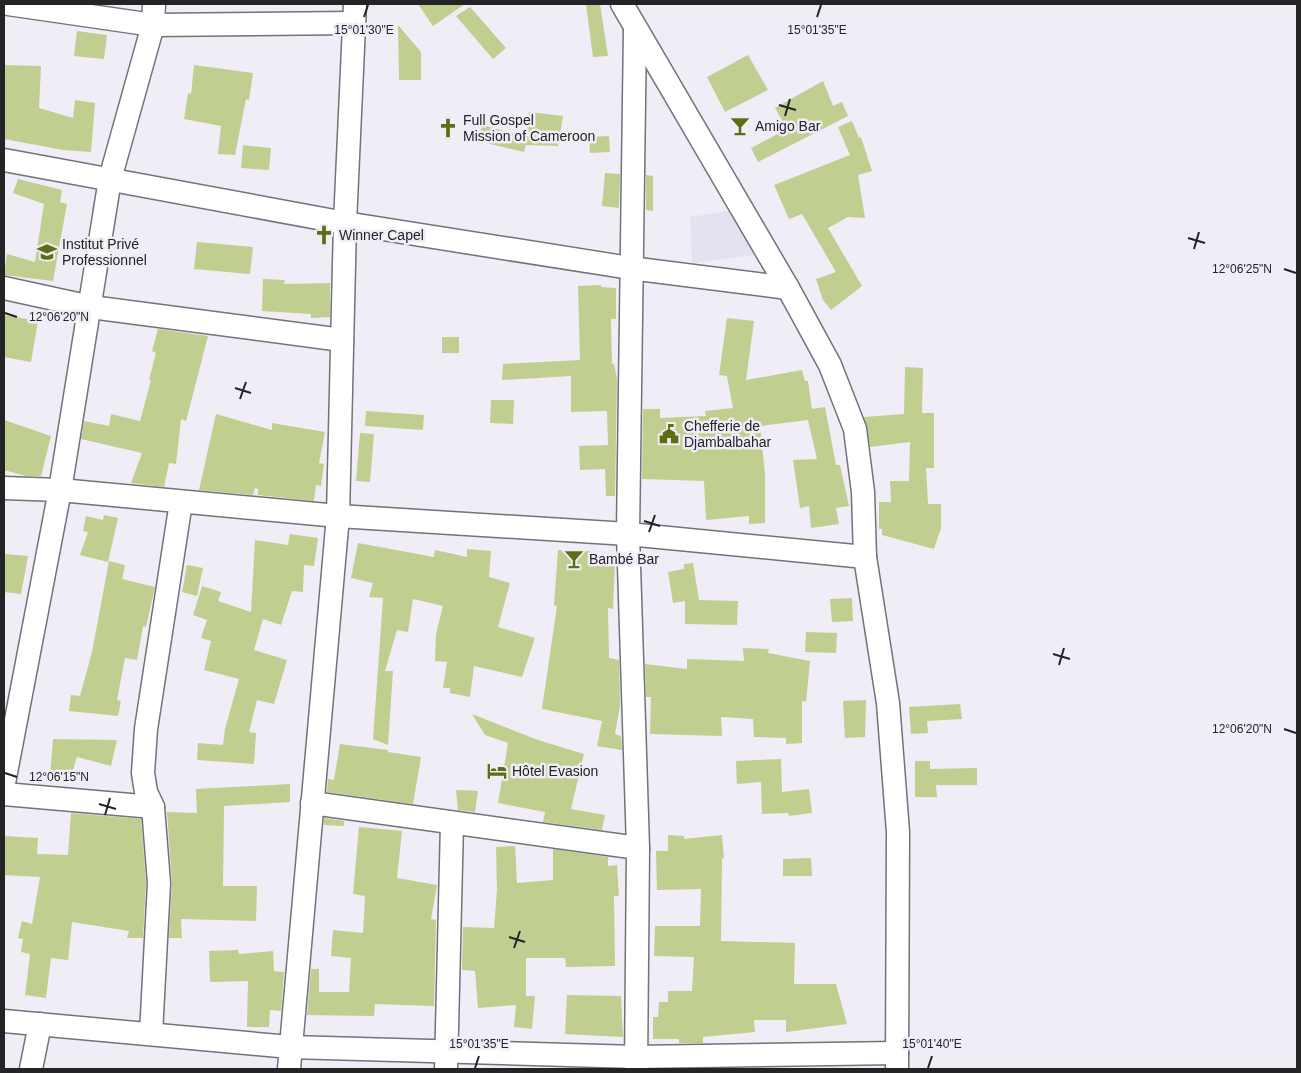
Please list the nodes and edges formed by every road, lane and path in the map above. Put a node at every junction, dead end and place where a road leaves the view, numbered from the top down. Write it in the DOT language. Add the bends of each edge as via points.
graph roads {
  1 [pos="8,4"];
  2 [pos="622,4"];
  3 [pos="153,14"];
  4 [pos="355,14"];
  5 [pos="635,29"];
  6 [pos="4,160"];
  7 [pos="110,178"];
  8 [pos="345,223"];
  9 [pos="630,268"];
  10 [pos="4,288"];
  11 [pos="788,288"];
  12 [pos="91,307"];
  13 [pos="342,340"];
  14 [pos="4,488"];
  15 [pos="60,490"];
  16 [pos="181,502"];
  17 [pos="338,516"];
  18 [pos="628,534"];
  19 [pos="866,557"];
  20 [pos="4,783"];
  21 [pos="4,794"];
  22 [pos="312,803"];
  23 [pos="153,806"];
  24 [pos="452,823"];
  25 [pos="638,848"];
  26 [pos="4,1021"];
  27 [pos="40,1024"];
  28 [pos="151,1034"];
  29 [pos="290,1047"];
  30 [pos="446,1060"];
  31 [pos="897,1061"];
  32 [pos="636,1063"];
  33 [pos="31,1069"];
  34 [pos="289,1069"];
  1 -- 3 [label="street"];
  2 -- 5 [label="street"];
  3 -- 4 [label="street"];
  3 -- 7 [label="street"];
  4 -- 8 [label="street"];
  5 -- 9 [label="street"];
  5 -- 11 [label="street"];
  6 -- 7 [label="street"];
  7 -- 8 [label="street"];
  7 -- 12 [label="street"];
  8 -- 9 [label="street"];
  8 -- 13 [label="street"];
  9 -- 11 [label="street"];
  9 -- 18 [label="street"];
  10 -- 12 [label="street"];
  11 -- 19 [label="street" via="830,365 854,429 863,492"];
  12 -- 13 [label="street"];
  12 -- 15 [label="street"];
  13 -- 17 [label="street"];
  14 -- 15 [label="street"];
  15 -- 16 [label="street"];
  15 -- 20 [label="street"];
  16 -- 17 [label="street"];
  16 -- 23 [label="street" via="146,730 143,773 146,792"];
  17 -- 18 [label="street"];
  17 -- 22 [label="street"];
  18 -- 19 [label="street"];
  18 -- 25 [label="street"];
  19 -- 31 [label="street" via="888,703 898,832"];
  21 -- 23 [label="street"];
  22 -- 24 [label="street"];
  22 -- 29 [label="street"];
  23 -- 28 [label="street" via="159,883"];
  24 -- 25 [label="street"];
  24 -- 30 [label="street"];
  25 -- 32 [label="street"];
  26 -- 27 [label="street"];
  27 -- 28 [label="street"];
  27 -- 33 [label="street"];
  28 -- 29 [label="street"];
  29 -- 30 [label="street"];
  29 -- 34 [label="street"];
  30 -- 32 [label="street"];
  31 -- 32 [label="street"];
}
